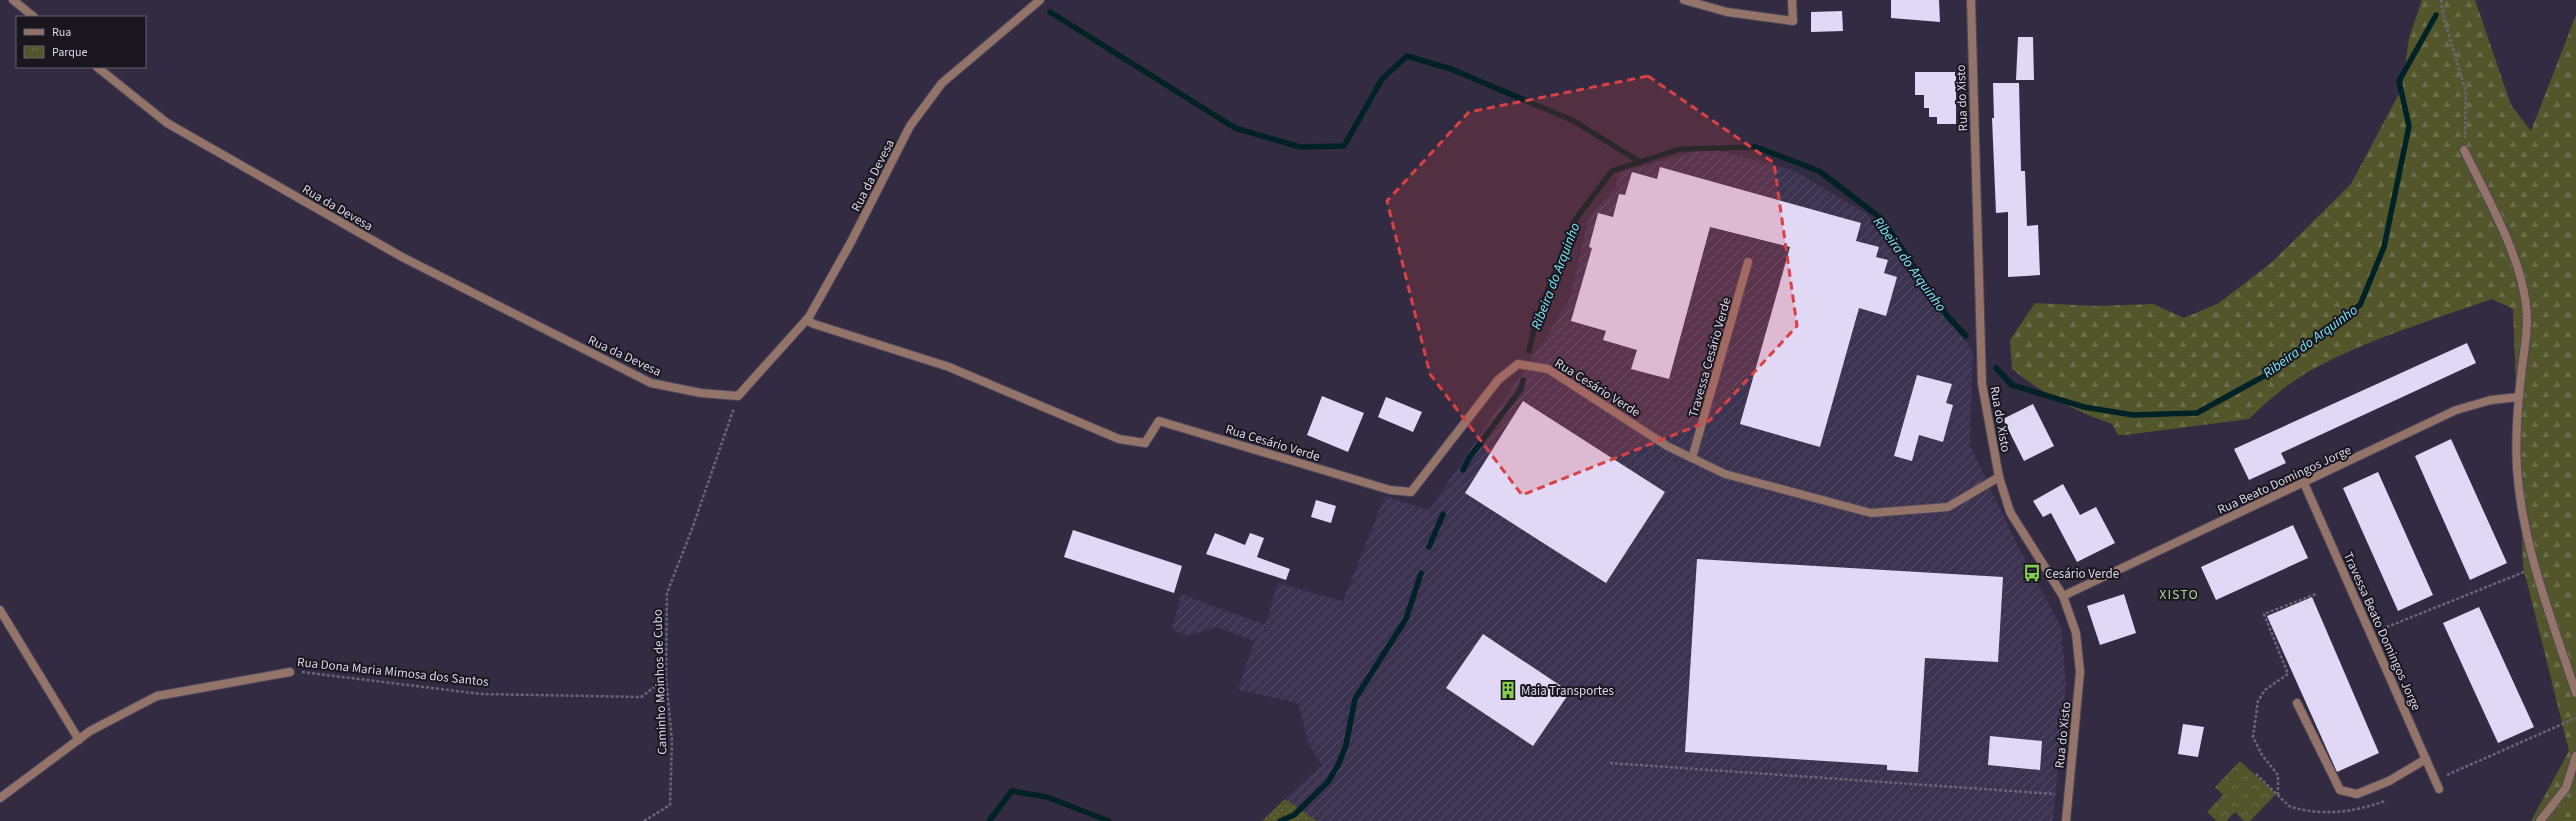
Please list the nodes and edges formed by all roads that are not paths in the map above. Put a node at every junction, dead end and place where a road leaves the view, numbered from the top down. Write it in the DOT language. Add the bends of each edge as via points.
graph roads {
  1 [pos="13,0"];
  2 [pos="1040,0"];
  3 [pos="1684,0"];
  4 [pos="1792,0"];
  5 [pos="1971,0"];
  6 [pos="33,16"];
  7 [pos="98,68"];
  8 [pos="2464,150"];
  9 [pos="1748,262"];
  10 [pos="806,320"];
  11 [pos="2519,397"];
  12 [pos="1692,458"];
  13 [pos="1999,477"];
  14 [pos="2304,483"];
  15 [pos="2064,596"];
  16 [pos="0,610"];
  17 [pos="290,672"];
  18 [pos="2576,693"];
  19 [pos="2297,704"];
  20 [pos="78,740"];
  21 [pos="2576,756"];
  22 [pos="2426,759"];
  23 [pos="2439,789"];
  24 [pos="0,798"];
  25 [pos="2066,821"];
  26 [pos="2540,821"];
  1 -- 6 [label="street"];
  2 -- 10 [label="street, Rua da Devesa" via="942,82 915,120 851,242"];
  3 -- 4 [label="street" via="1727,12 1793,20"];
  5 -- 13 [label="street, Rua do Xisto" via="1982,384"];
  7 -- 10 [label="street, Rua da Devesa" via="167,123 402,257 651,383 701,393 738,396"];
  8 -- 11 [label="street" via="2500,225 2522,281 2527,320"];
  9 -- 12 [label="street, Travessa Cesário Verde"];
  10 -- 12 [label="street, Rua Cesário Verde" via="948,367 1119,439 1145,444 1160,421 1390,490 1411,492 1498,380 1518,364 1548,368 1666,446"];
  11 -- 14 [label="street, Rua Beato Domingos Jorge" via="2491,400 2456,410"];
  11 -- 18 [label="street" via="2517,467 2526,525 2536,568"];
  12 -- 13 [label="street, Rua Cesário Verde" via="1725,474 1870,513 1948,506"];
  13 -- 15 [label="street, Rua do Xisto" via="2010,512"];
  14 -- 15 [label="street, Rua Beato Domingos Jorge"];
  14 -- 22 [label="street, Travessa Beato Domingos Jorge"];
  15 -- 25 [label="street, Rua do Xisto" via="2076,633 2080,672"];
  16 -- 20 [label="street"];
  17 -- 20 [label="street, Rua Dona Maria Mimosa dos Santos" via="156,696"];
  19 -- 22 [label="street" via="2340,790 2357,794 2389,781"];
  20 -- 24 [label="street, Rua Dona Maria Mimosa dos Santos"];
  21 -- 26 [label="street" via="2566,788"];
  22 -- 23 [label="street, Travessa Beato Domingos Jorge"];
}
